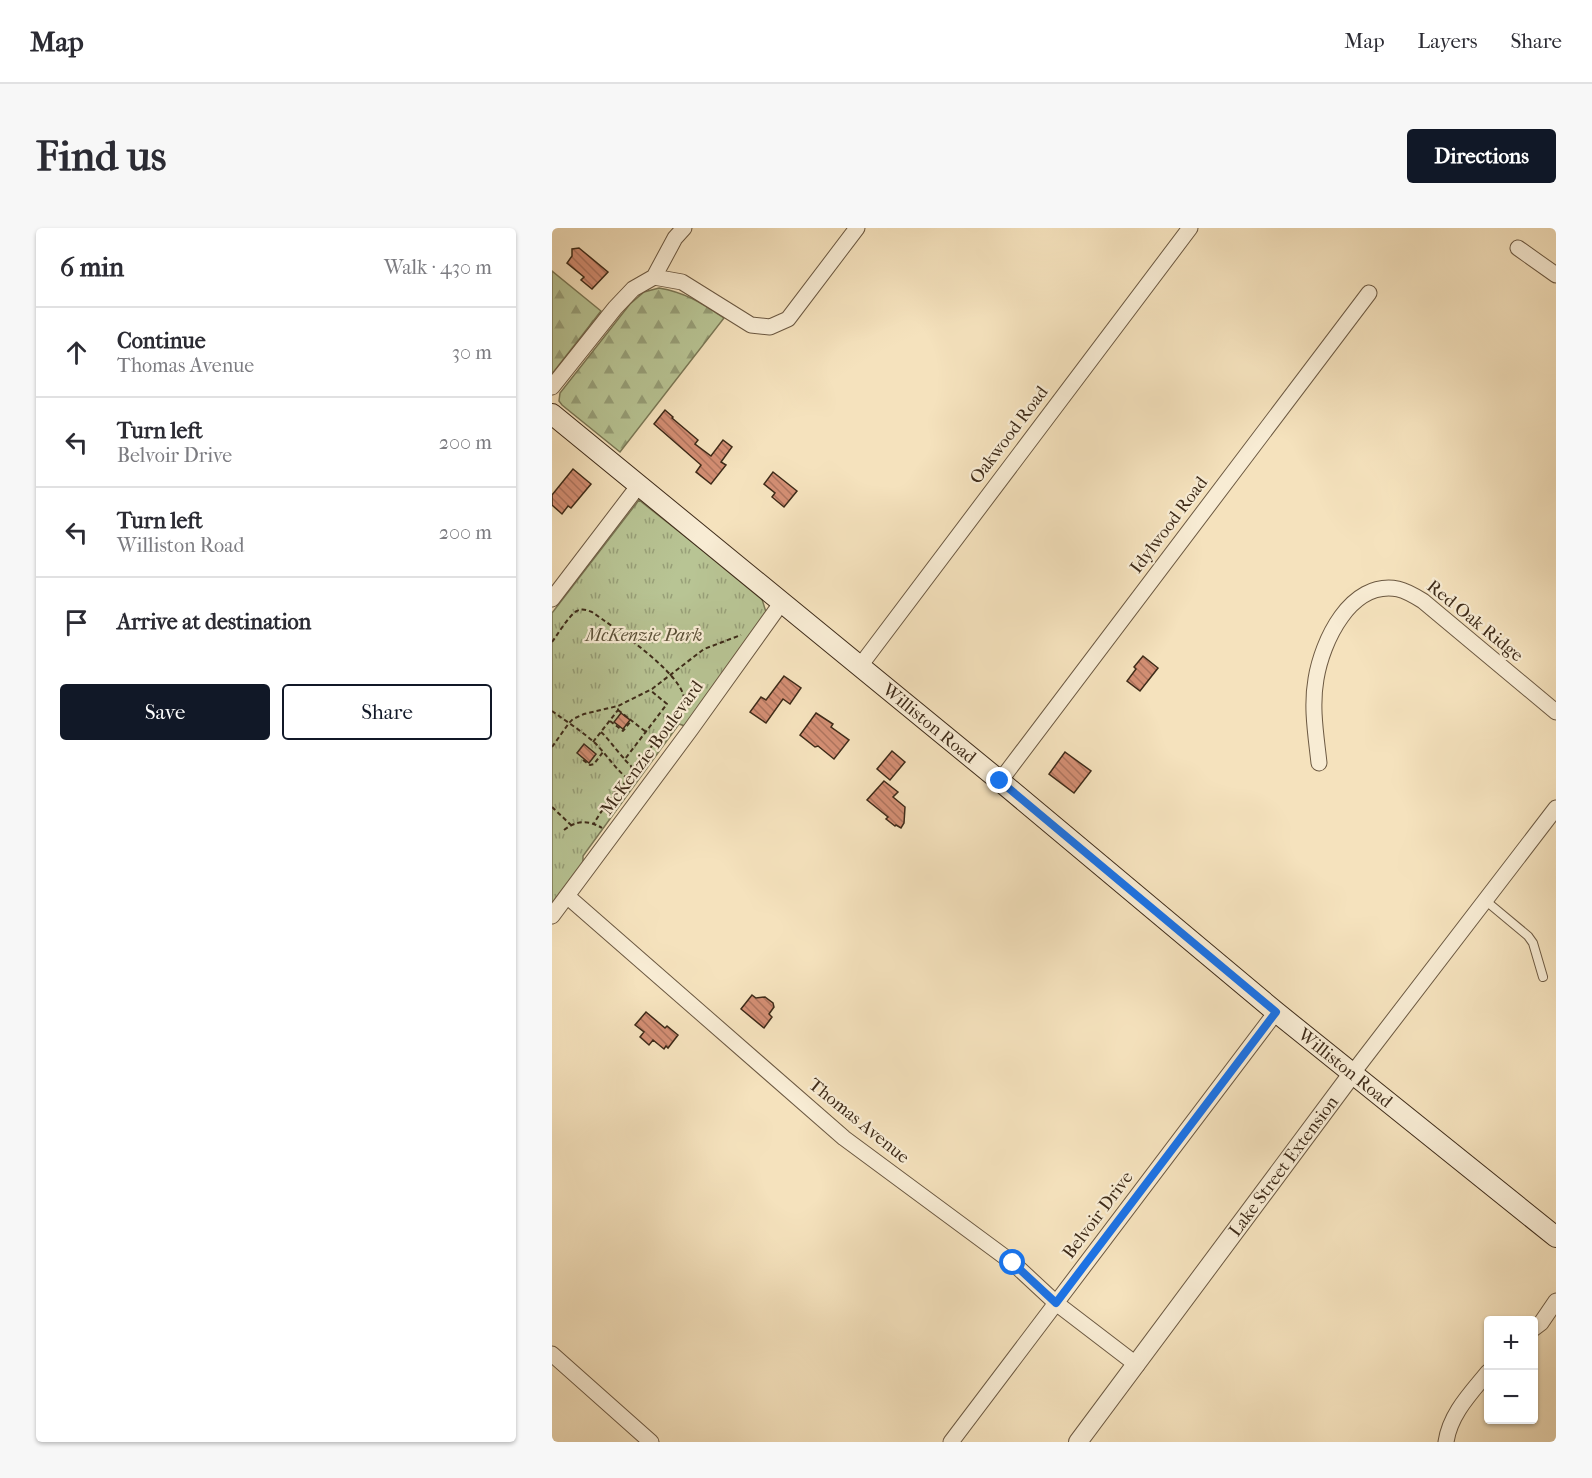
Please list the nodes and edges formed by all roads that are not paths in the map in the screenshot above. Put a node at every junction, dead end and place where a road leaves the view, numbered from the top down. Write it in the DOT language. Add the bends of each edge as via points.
graph roads {
  1 [pos="684,228"];
  2 [pos="857,228"];
  3 [pos="1190,228"];
  4 [pos="1518,248"];
  5 [pos="1556,275"];
  6 [pos="654,277"];
  7 [pos="1369,293"];
  8 [pos="552,387"];
  9 [pos="552,414"];
  10 [pos="639,485"];
  11 [pos="552,599"];
  12 [pos="782,602"];
  13 [pos="860,666"];
  14 [pos="1556,712"];
  15 [pos="1319,763"];
  16 [pos="1000,781"];
  17 [pos="1556,808"];
  18 [pos="567,896"];
  19 [pos="1486,901"];
  20 [pos="552,916"];
  21 [pos="1543,977"];
  22 [pos="1276,1012"];
  23 [pos="1352,1074"];
  24 [pos="1556,1237"];
  25 [pos="1556,1301"];
  26 [pos="1056,1303"];
  27 [pos="1538,1325"];
  28 [pos="552,1354"];
  29 [pos="1137,1365"];
  30 [pos="1484,1377"];
  31 [pos="651,1442"];
  32 [pos="951,1442"];
  33 [pos="1078,1442"];
  34 [pos="1446,1442"];
  1 -- 6 [label="street"];
  2 -- 6 [label="street" via="788,319 770,327 751,325 682,282"];
  3 -- 13 [label="street, Oakwood Road"];
  4 -- 5 [label="street"];
  6 -- 8 [label="street" via="633,289 615,308"];
  7 -- 16 [label="street, Idylwood Road"];
  9 -- 10 [label="main road, Williston Road"];
  10 -- 11 [label="street"];
  10 -- 12 [label="main road, Williston Road"];
  12 -- 13 [label="main road, Williston Road"];
  12 -- 18 [label="street, McKenzie Boulevard"];
  13 -- 16 [label="main road, Williston Road"];
  14 -- 15 [label="street, Red Oak Ridge" via="1422,601 1397,589 1382,589 1355,600 1332,632 1321,656 1313,706"];
  16 -- 22 [label="main road, Williston Road"];
  17 -- 19 [label="street, Lake Street Extension"];
  18 -- 20 [label="street, McKenzie Boulevard"];
  18 -- 26 [label="street, Thomas Avenue" via="844,1138 1013,1263"];
  19 -- 21 [label="lane" via="1528,936"];
  19 -- 23 [label="street, Lake Street Extension"];
  22 -- 23 [label="main road, Williston Road"];
  22 -- 26 [label="street, Belvoir Drive"];
  23 -- 24 [label="main road, Williston Road"];
  23 -- 29 [label="street, Lake Street Extension"];
  25 -- 27 [label="street"];
  26 -- 29 [label="street, Thomas Avenue"];
  26 -- 32 [label="street, Belvoir Drive"];
  28 -- 31 [label="street"];
  29 -- 33 [label="street, Lake Street Extension"];
  30 -- 34 [label="street" via="1451,1422"];
}
